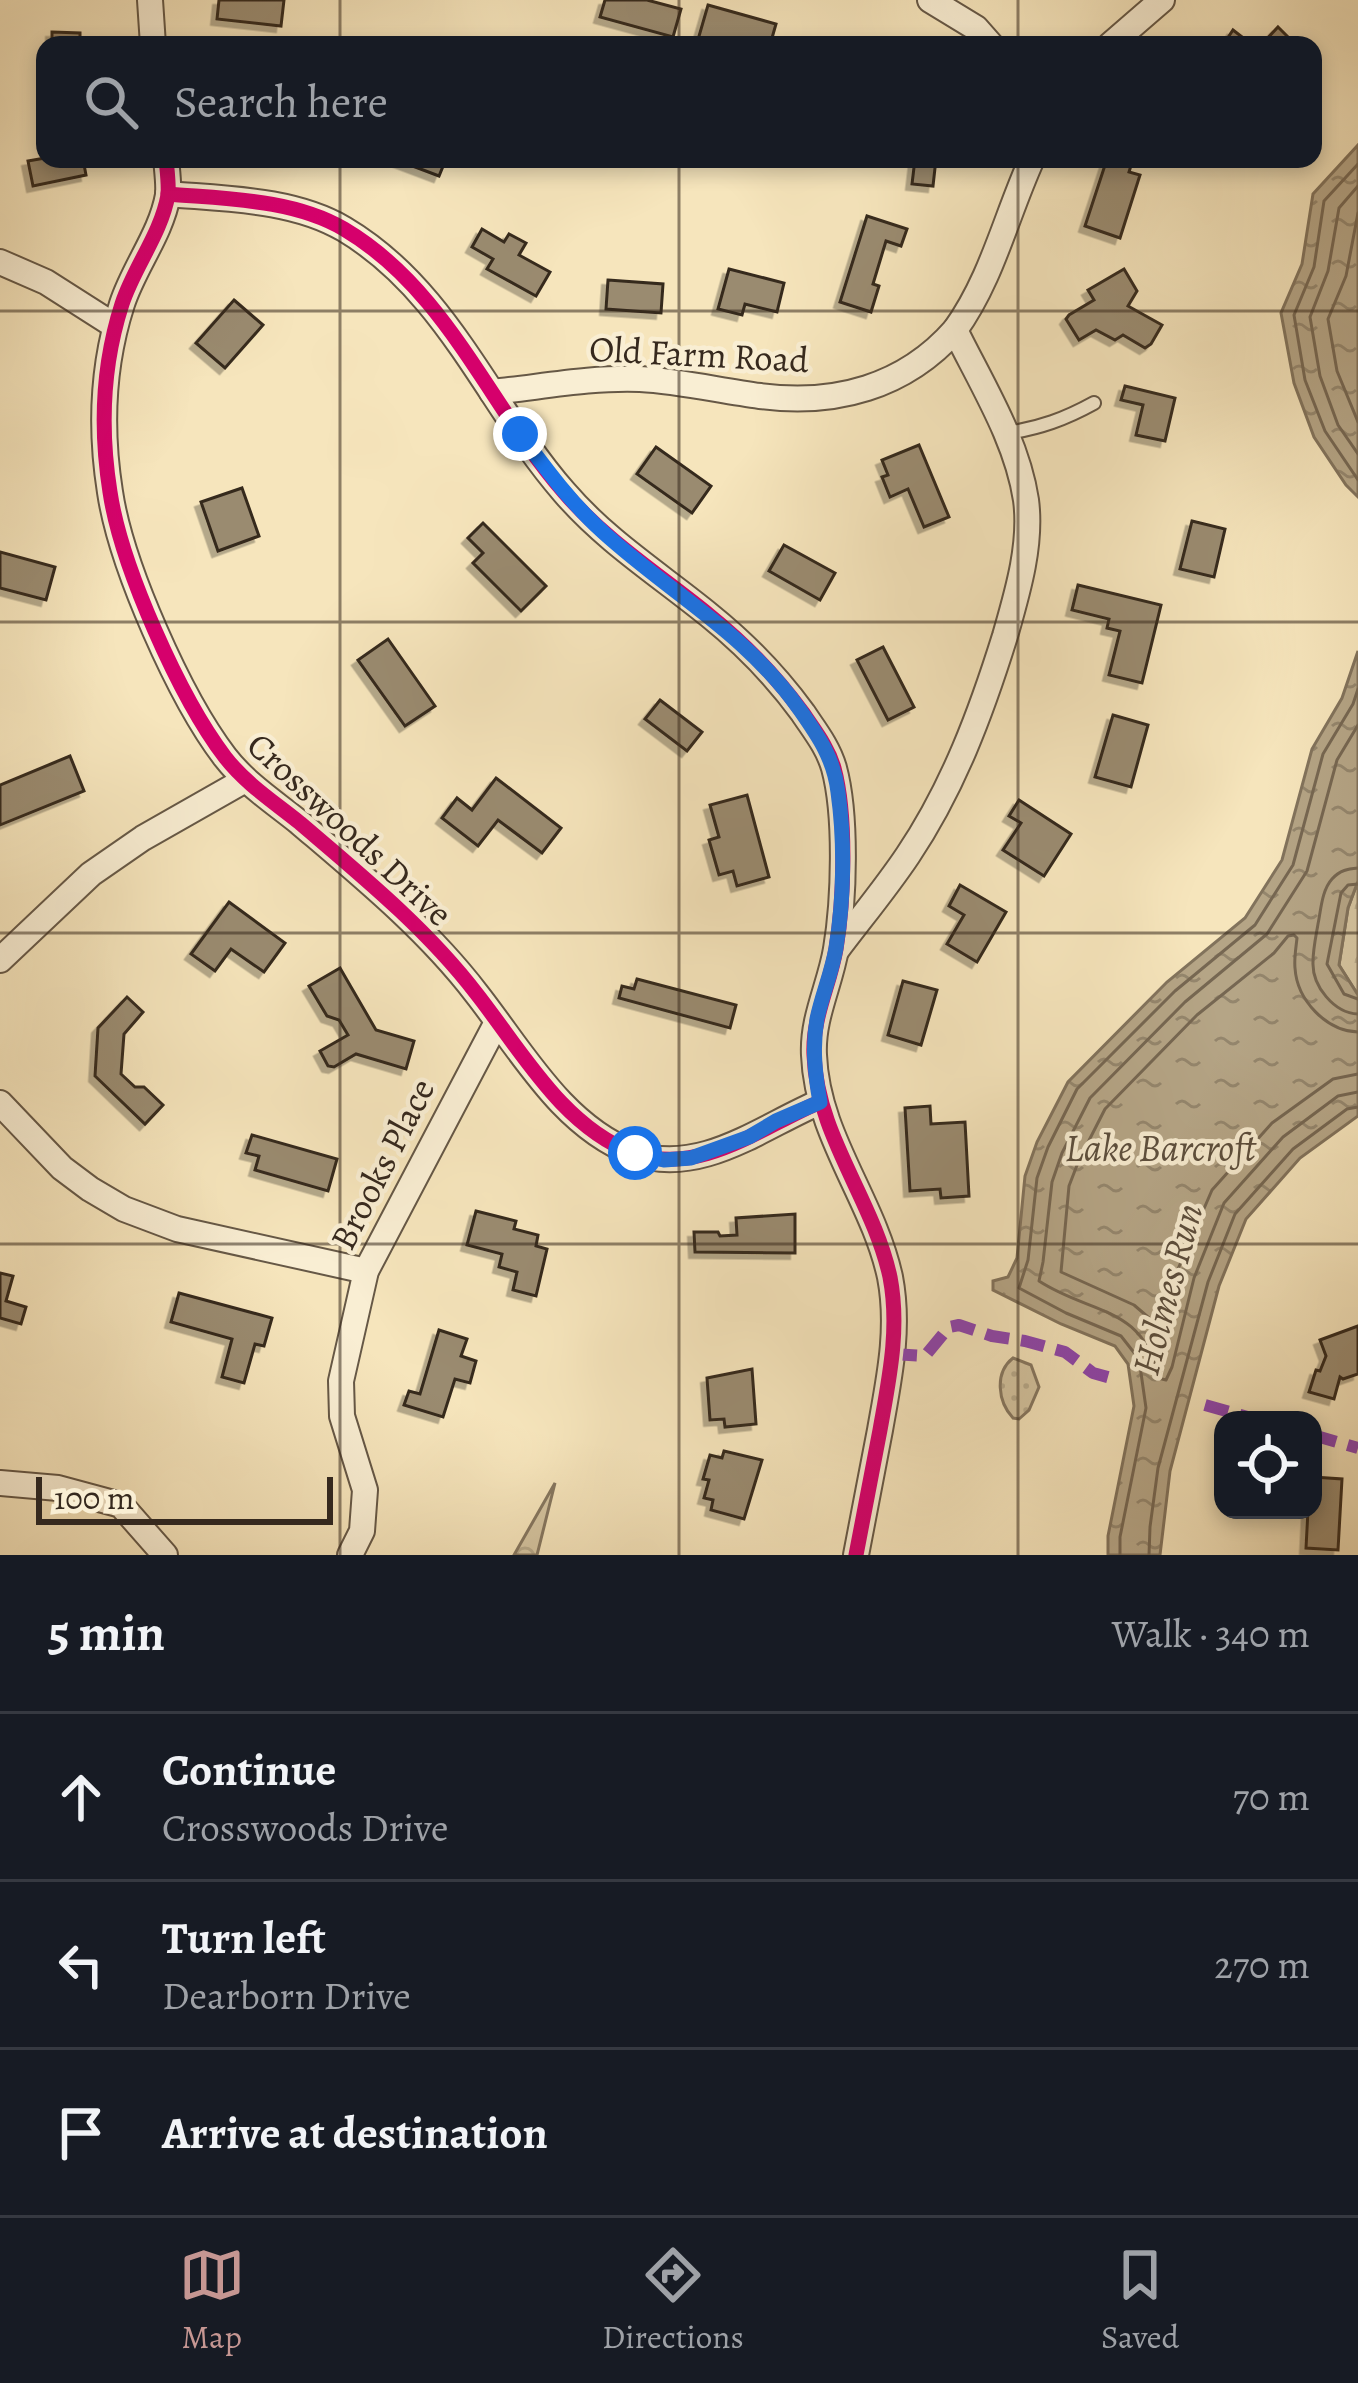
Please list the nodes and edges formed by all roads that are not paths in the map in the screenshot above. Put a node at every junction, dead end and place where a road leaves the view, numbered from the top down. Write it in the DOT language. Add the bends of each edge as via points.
graph roads {
  1 [pos="150,0"];
  2 [pos="930,0"];
  3 [pos="1162,0"];
  4 [pos="152,36"];
  5 [pos="983,36"];
  6 [pos="1121,36"];
  7 [pos="167,168"];
  8 [pos="1028,168"];
  9 [pos="168,194"];
  10 [pos="0,262"];
  11 [pos="116,326"];
  12 [pos="955,330"];
  13 [pos="492,392"];
  14 [pos="1094,403"];
  15 [pos="1006,433"];
  16 [pos="245,780"];
  17 [pos="836,951"];
  18 [pos="0,960"];
  19 [pos="497,1022"];
  20 [pos="820,1102"];
  21 [pos="0,1103"];
  22 [pos="366,1270"];
  23 [pos="0,1483"];
  24 [pos="165,1555"];
  25 [pos="350,1555"];
  26 [pos="856,1555"];
  1 -- 4 [label="street"];
  2 -- 5 [label="street"];
  3 -- 6 [label="street"];
  7 -- 9 [label="street, Crosswoods Drive"];
  8 -- 12 [label="street, Old Farm Road" via="984,282"];
  9 -- 11 [label="street, Crosswoods Drive"];
  9 -- 13 [label="street" via="261,203 342,228 421,294"];
  10 -- 11 [label="street"];
  11 -- 16 [label="street, Crosswoods Drive" via="103,405 121,542 174,670"];
  12 -- 13 [label="street, Old Farm Road" via="921,364 839,394 767,397 605,379"];
  12 -- 15 [label="street"];
  13 -- 17 [label="street" via="563,492 736,637 824,743 840,815"];
  14 -- 15 [label="lane"];
  15 -- 17 [label="street" via="1027,524 1014,606 988,690 934,813"];
  16 -- 18 [label="street" via="91,874"];
  16 -- 19 [label="street, Crosswoods Drive" via="412,924"];
  17 -- 20 [label="street" via="817,1019"];
  19 -- 20 [label="street, Crosswoods Drive" via="586,1125 649,1157 715,1151"];
  19 -- 22 [label="street, Brooks Place"];
  20 -- 26 [label="street" via="880,1242 895,1316"];
  21 -- 22 [label="street" via="62,1168 124,1209 177,1229"];
  22 -- 25 [label="street, Brooks Place" via="341,1381 342,1416 365,1490 362,1531"];
  23 -- 24 [label="street" via="121,1505"];
}
